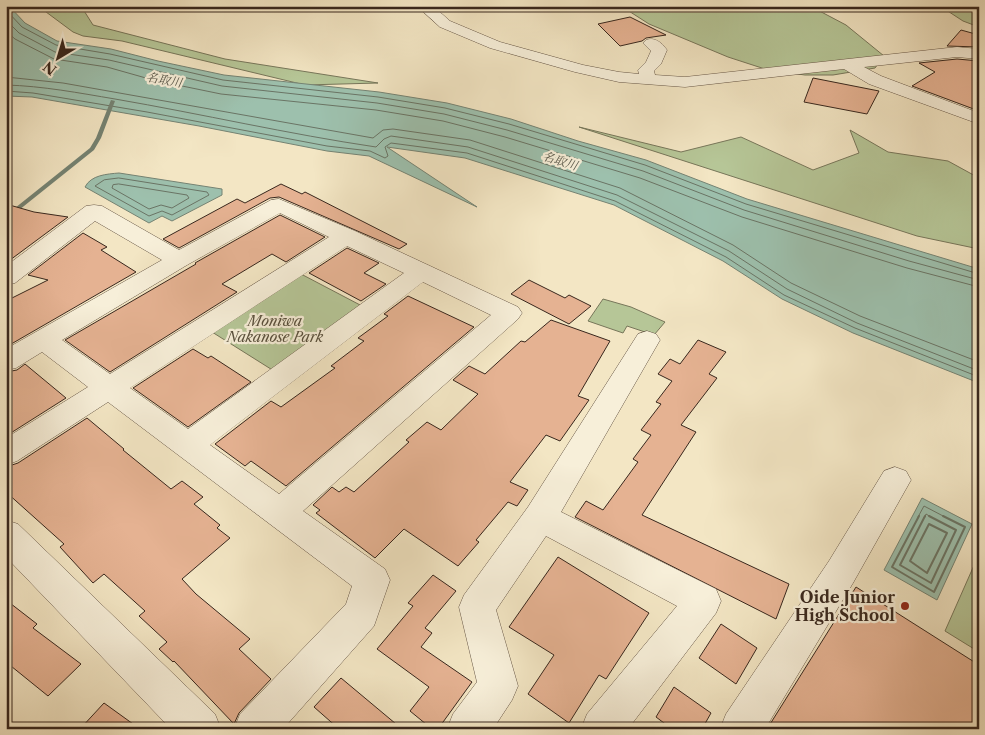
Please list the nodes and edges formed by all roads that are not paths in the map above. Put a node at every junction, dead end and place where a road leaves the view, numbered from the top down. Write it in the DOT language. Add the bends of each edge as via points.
graph roads {
  1 [pos="424,6"];
  2 [pos="651,43"];
  3 [pos="979,54"];
  4 [pos="847,64"];
  5 [pos="648,79"];
  6 [pos="979,120"];
  7 [pos="347,236"];
  8 [pos="179,260"];
  9 [pos="422,271"];
  10 [pos="6,278"];
  11 [pos="44,340"];
  12 [pos="646,340"];
  13 [pos="6,360"];
  14 [pos="109,389"];
  15 [pos="188,445"];
  16 [pos="6,453"];
  17 [pos="895,480"];
  18 [pos="280,512"];
  19 [pos="540,517"];
  20 [pos="6,534"];
  21 [pos="200,729"];
  22 [pos="255,729"];
  23 [pos="468,729"];
  24 [pos="602,729"];
  25 [pos="741,729"];
  1 -- 5 [label="street" via="445,24 495,45 581,69"];
  2 -- 5 [label="street" via="659,50 653,64 646,70"];
  3 -- 4 [label="street" via="957,52"];
  4 -- 5 [label="street" via="685,82"];
  4 -- 6 [label="street" via="875,80"];
  7 -- 8 [label="street" via="279,205"];
  7 -- 9 [label="street"];
  7 -- 14 [label="street"];
  8 -- 10 [label="street" via="94,211"];
  8 -- 11 [label="street"];
  9 -- 15 [label="street"];
  9 -- 18 [label="street" via="509,313"];
  11 -- 13 [label="street"];
  11 -- 14 [label="street"];
  12 -- 19 [label="street"];
  14 -- 15 [label="street"];
  14 -- 16 [label="street"];
  15 -- 18 [label="street"];
  17 -- 25 [label="street"];
  18 -- 22 [label="street" via="372,580 361,614"];
  19 -- 23 [label="street" via="477,607 498,686"];
  19 -- 24 [label="street" via="703,601"];
  20 -- 21 [label="street"];
}
